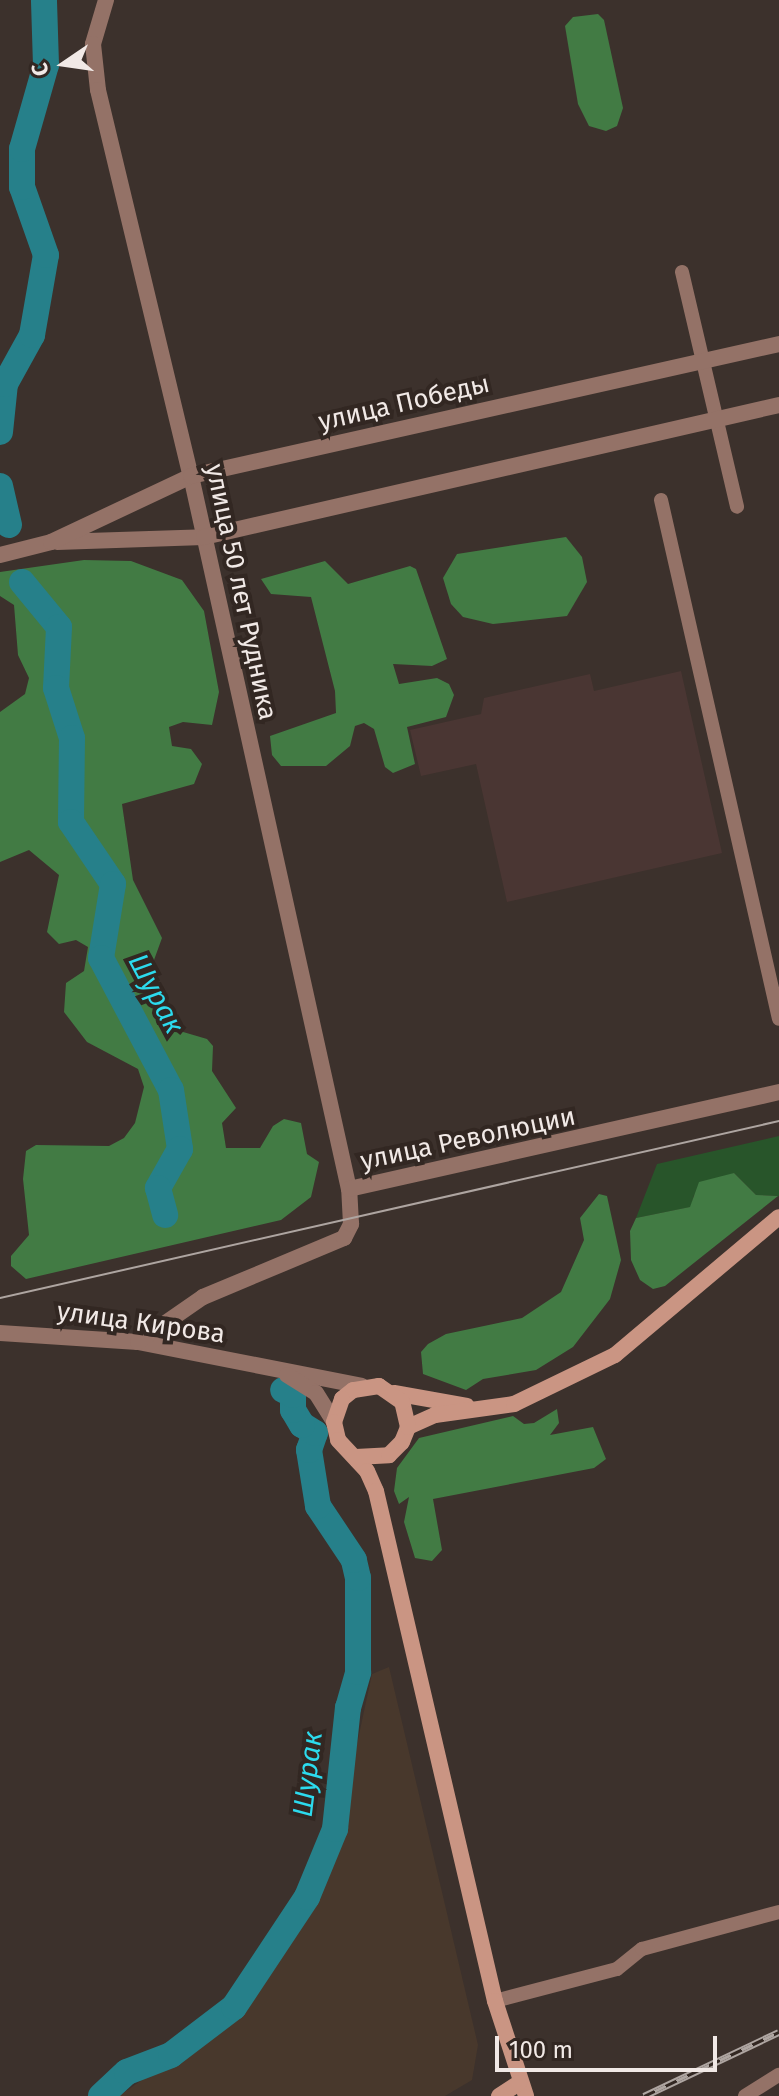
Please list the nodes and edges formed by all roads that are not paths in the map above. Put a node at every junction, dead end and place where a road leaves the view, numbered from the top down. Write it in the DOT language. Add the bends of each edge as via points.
graph roads {
  1 [pos="105,3"];
  2 [pos="682,272"];
  3 [pos="779,344"];
  4 [pos="702,361"];
  5 [pos="779,405"];
  6 [pos="716,420"];
  7 [pos="191,476"];
  8 [pos="661,500"];
  9 [pos="737,507"];
  10 [pos="204,537"];
  11 [pos="51,542"];
  12 [pos="0,555"];
  13 [pos="779,1019"];
  14 [pos="779,1092"];
  15 [pos="349,1189"];
  16 [pos="779,1217"];
  17 [pos="0,1333"];
  18 [pos="138,1342"];
  19 [pos="275,1368"];
  20 [pos="362,1386"];
  21 [pos="394,1393"];
  22 [pos="480,1408"];
  23 [pos="334,1422"];
  24 [pos="408,1427"];
  25 [pos="389,1455"];
  26 [pos="356,1457"];
  27 [pos="376,1491"];
  28 [pos="779,1912"];
  29 [pos="495,2001"];
  30 [pos="779,2075"];
  31 [pos="522,2090"];
  32 [pos="499,2096"];
  33 [pos="745,2096"];
  1 -- 7 [label="street, улица 50 лет Рудника" via="93,44 93,69"];
  2 -- 4 [label="street"];
  3 -- 4 [label="street, улица Победы"];
  4 -- 6 [label="street"];
  4 -- 7 [label="street, улица Победы"];
  5 -- 6 [label="street, улица Победы"];
  6 -- 9 [label="street"];
  6 -- 10 [label="street, улица Победы"];
  7 -- 10 [label="street, улица 50 лет Рудника"];
  7 -- 11 [label="street, улица Победы"];
  8 -- 13 [label="street"];
  10 -- 11 [label="street, улица Победы"];
  10 -- 15 [label="street, улица 50 лет Рудника"];
  11 -- 12 [label="street, улица Победы"];
  14 -- 15 [label="street, улица Революции"];
  15 -- 18 [label="street, улица Революции" via="351,1224 344,1238 203,1297"];
  16 -- 22 [label="main road" via="615,1355 543,1393"];
  17 -- 18 [label="street, улица Кирова"];
  18 -- 19 [label="street, улица Кирова"];
  19 -- 20 [label="street, улица Кирова"];
  19 -- 23 [label="street" via="316,1393"];
  20 -- 21 [label="main road"];
  20 -- 23 [label="main road" via="342,1399"];
  21 -- 22 [label="main road"];
  21 -- 24 [label="main road"];
  22 -- 24 [label="main road" via="435,1415"];
  23 -- 26 [label="main road" via="338,1440"];
  24 -- 25 [label="main road"];
  25 -- 26 [label="main road"];
  25 -- 27 [label="main road"];
  26 -- 27 [label="main road"];
  27 -- 29 [label="main road"];
  28 -- 29 [label="street" via="642,1949 617,1969"];
  29 -- 31 [label="main road"];
  30 -- 33 [label="street"];
  31 -- 32 [label="main road"];
}
